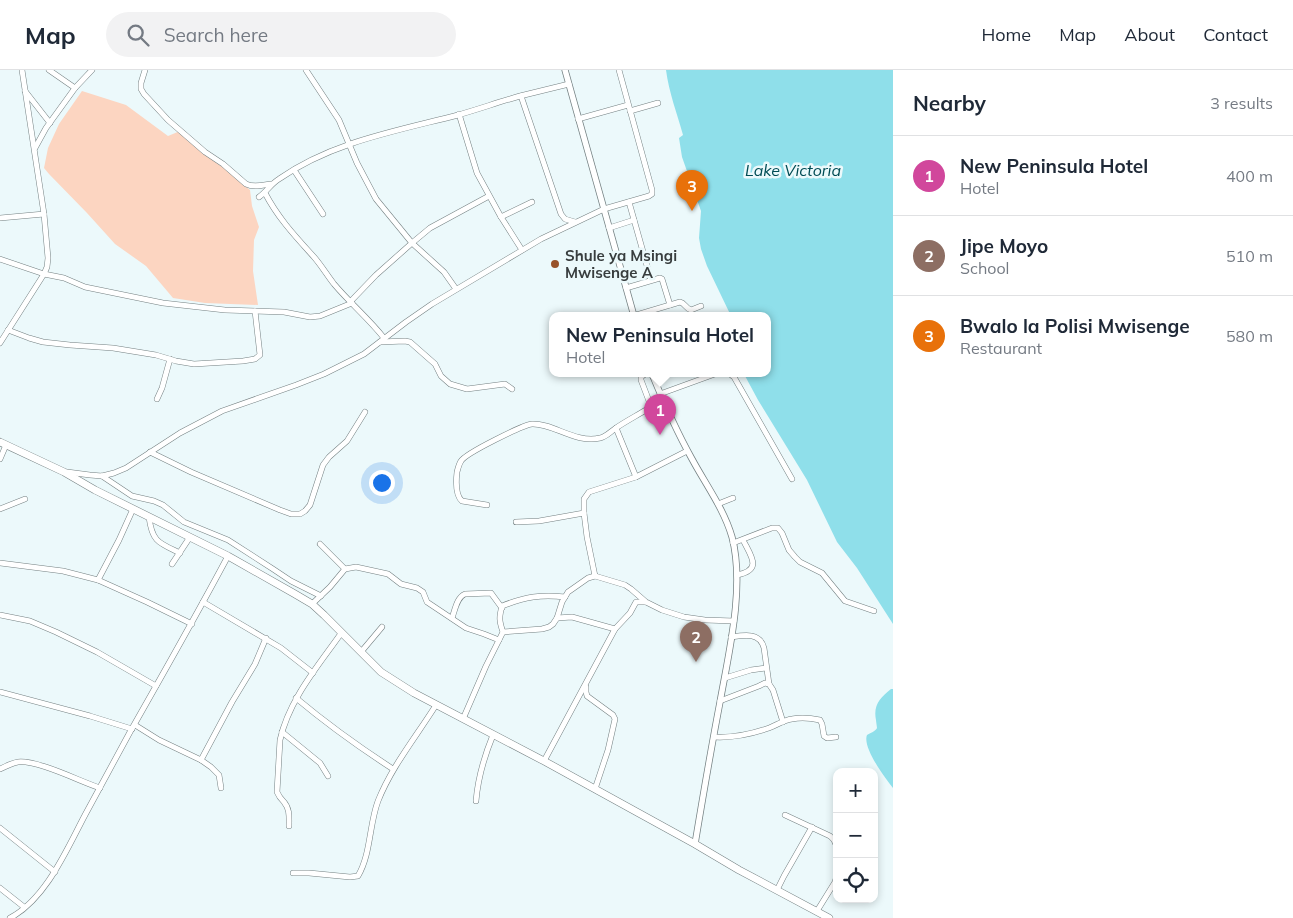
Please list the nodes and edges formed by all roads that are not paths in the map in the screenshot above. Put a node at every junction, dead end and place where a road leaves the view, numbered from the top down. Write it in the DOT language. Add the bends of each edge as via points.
graph roads {
  1 [pos="22,70"];
  2 [pos="49,70"];
  3 [pos="92,70"];
  4 [pos="145,70"];
  5 [pos="306,70"];
  6 [pos="565,70"];
  7 [pos="619,70"];
  8 [pos="569,84"];
  9 [pos="75,88"];
  10 [pos="25,90"];
  11 [pos="521,96"];
  12 [pos="658,103"];
  13 [pos="629,108"];
  14 [pos="459,114"];
  15 [pos="578,120"];
  16 [pos="50,123"];
  17 [pos="350,144"];
  18 [pos="34,148"];
  19 [pos="294,170"];
  20 [pos="272,184"];
  21 [pos="265,192"];
  22 [pos="489,196"];
  23 [pos="259,197"];
  24 [pos="532,202"];
  25 [pos="629,202"];
  26 [pos="604,209"];
  27 [pos="44,214"];
  28 [pos="323,214"];
  29 [pos="501,217"];
  30 [pos="0,218"];
  31 [pos="634,220"];
  32 [pos="575,222"];
  33 [pos="609,228"];
  34 [pos="412,242"];
  35 [pos="522,250"];
  36 [pos="0,259"];
  37 [pos="44,274"];
  38 [pos="651,280"];
  39 [pos="626,288"];
  40 [pos="456,289"];
  41 [pos="351,302"];
  42 [pos="670,305"];
  43 [pos="701,306"];
  44 [pos="255,311"];
  45 [pos="633,312"];
  46 [pos="647,312"];
  47 [pos="8,330"];
  48 [pos="382,340"];
  49 [pos="0,343"];
  50 [pos="170,359"];
  51 [pos="640,377"];
  52 [pos="653,377"];
  53 [pos="707,377"];
  54 [pos="734,377"];
  55 [pos="512,389"];
  56 [pos="660,394"];
  57 [pos="157,399"];
  58 [pos="365,412"];
  59 [pos="616,428"];
  60 [pos="3,443"];
  61 [pos="687,451"];
  62 [pos="150,452"];
  63 [pos="0,459"];
  64 [pos="64,472"];
  65 [pos="102,476"];
  66 [pos="636,476"];
  67 [pos="792,479"];
  68 [pos="733,498"];
  69 [pos="25,499"];
  70 [pos="718,504"];
  71 [pos="487,505"];
  72 [pos="0,509"];
  73 [pos="133,509"];
  74 [pos="584,513"];
  75 [pos="149,517"];
  76 [pos="516,522"];
  77 [pos="190,537"];
  78 [pos="743,540"];
  79 [pos="733,543"];
  80 [pos="320,544"];
  81 [pos="180,553"];
  82 [pos="228,556"];
  83 [pos="0,563"];
  84 [pos="172,564"];
  85 [pos="345,569"];
  86 [pos="737,575"];
  87 [pos="595,576"];
  88 [pos="98,580"];
  89 [pos="321,596"];
  90 [pos="564,597"];
  91 [pos="203,602"];
  92 [pos="646,602"];
  93 [pos="312,604"];
  94 [pos="502,608"];
  95 [pos="874,611"];
  96 [pos="0,615"];
  97 [pos="452,618"];
  98 [pos="557,618"];
  99 [pos="734,622"];
  100 [pos="192,624"];
  101 [pos="382,627"];
  102 [pos="615,629"];
  103 [pos="342,632"];
  104 [pos="503,632"];
  105 [pos="731,637"];
  106 [pos="266,638"];
  107 [pos="500,640"];
  108 [pos="361,652"];
  109 [pos="766,668"];
  110 [pos="313,673"];
  111 [pos="725,678"];
  112 [pos="588,682"];
  113 [pos="769,684"];
  114 [pos="156,686"];
  115 [pos="0,692"];
  116 [pos="296,698"];
  117 [pos="720,701"];
  118 [pos="436,705"];
  119 [pos="463,719"];
  120 [pos="782,722"];
  121 [pos="133,727"];
  122 [pos="282,732"];
  123 [pos="493,735"];
  124 [pos="714,737"];
  125 [pos="836,737"];
  126 [pos="201,760"];
  127 [pos="544,761"];
  128 [pos="0,769"];
  129 [pos="393,769"];
  130 [pos="328,776"];
  131 [pos="100,788"];
  132 [pos="221,788"];
  133 [pos="595,789"];
  134 [pos="476,801"];
  135 [pos="786,815"];
  136 [pos="289,826"];
  137 [pos="812,827"];
  138 [pos="0,828"];
  139 [pos="833,839"];
  140 [pos="695,844"];
  141 [pos="55,872"];
  142 [pos="292,873"];
  143 [pos="833,885"];
  144 [pos="0,888"];
  145 [pos="777,890"];
  146 [pos="24,907"];
  147 [pos="817,911"];
  148 [pos="10,918"];
  149 [pos="829,918"];
  1 -- 10 [label="street"];
  2 -- 9 [label="street"];
  3 -- 9 [label="street"];
  4 -- 20 [label="street" via="141,89 168,120 246,184"];
  5 -- 17 [label="street" via="334,110"];
  6 -- 8 [label="street"];
  7 -- 13 [label="street"];
  8 -- 11 [label="street"];
  8 -- 15 [label="street"];
  9 -- 16 [label="street"];
  10 -- 16 [label="street"];
  10 -- 18 [label="street"];
  11 -- 14 [label="street"];
  11 -- 32 [label="street" via="563,218"];
  12 -- 13 [label="street"];
  13 -- 15 [label="street"];
  13 -- 25 [label="street" via="652,192"];
  14 -- 17 [label="street"];
  14 -- 22 [label="street" via="477,173"];
  15 -- 26 [label="street"];
  16 -- 18 [label="street"];
  17 -- 19 [label="street"];
  17 -- 34 [label="street" via="376,199"];
  18 -- 27 [label="street"];
  19 -- 20 [label="street"];
  19 -- 28 [label="street"];
  20 -- 21 [label="street"];
  21 -- 23 [label="street"];
  21 -- 41 [label="street" via="280,218"];
  22 -- 29 [label="street"];
  22 -- 34 [label="street" via="430,228"];
  24 -- 29 [label="street"];
  25 -- 26 [label="street"];
  25 -- 31 [label="street"];
  26 -- 32 [label="street"];
  26 -- 33 [label="street"];
  27 -- 30 [label="street"];
  27 -- 37 [label="street" via="48,258"];
  29 -- 35 [label="street"];
  31 -- 33 [label="street"];
  31 -- 38 [label="street"];
  32 -- 35 [label="street"];
  33 -- 39 [label="street"];
  34 -- 40 [label="street" via="444,272"];
  34 -- 41 [label="street"];
  35 -- 40 [label="street"];
  36 -- 37 [label="street"];
  37 -- 44 [label="street" via="163,303"];
  37 -- 47 [label="street"];
  38 -- 39 [label="street"];
  38 -- 42 [label="street" via="662,279"];
  39 -- 45 [label="street"];
  40 -- 48 [label="street"];
  41 -- 44 [label="street" via="320,316"];
  41 -- 48 [label="street" via="375,326"];
  42 -- 43 [label="street" via="682,302 691,310"];
  42 -- 46 [label="street"];
  44 -- 50 [label="street" via="260,350 258,358 202,364"];
  47 -- 49 [label="street"];
  47 -- 50 [label="street" via="43,342 113,348"];
  48 -- 55 [label="street" via="410,342 435,364 445,381 460,388 503,384"];
  48 -- 62 [label="street" via="364,354 324,374 207,418"];
  50 -- 57 [label="street"];
  51 -- 59 [label="street" via="649,406"];
  52 -- 56 [label="street"];
  53 -- 56 [label="street"];
  54 -- 67 [label="street"];
  56 -- 61 [label="street"];
  58 -- 62 [label="street" via="347,441 323,465 310,505 300,514 291,514 259,502"];
  59 -- 66 [label="street"];
  59 -- 71 [label="street" via="592,439 531,424 468,454 458,467 458,495 462,500"];
  60 -- 63 [label="street"];
  60 -- 64 [label="main road"];
  61 -- 66 [label="street"];
  61 -- 70 [label="street"];
  62 -- 65 [label="street" via="126,468"];
  64 -- 65 [label="street"];
  64 -- 73 [label="main road"];
  65 -- 89 [label="street" via="132,496 163,505 184,522 228,540 291,581"];
  66 -- 74 [label="street" via="589,492 584,499"];
  68 -- 70 [label="street"];
  69 -- 72 [label="street"];
  70 -- 79 [label="street"];
  73 -- 75 [label="main road"];
  73 -- 88 [label="street"];
  74 -- 76 [label="street"];
  74 -- 87 [label="street"];
  75 -- 77 [label="main road"];
  75 -- 81 [label="street" via="155,539"];
  77 -- 81 [label="street"];
  77 -- 82 [label="main road"];
  78 -- 79 [label="street"];
  78 -- 86 [label="street" via="752,565 748,572"];
  78 -- 95 [label="street" via="778,528 795,557 822,573 845,601"];
  79 -- 86 [label="street"];
  80 -- 85 [label="street"];
  81 -- 84 [label="street"];
  82 -- 91 [label="street"];
  82 -- 93 [label="main road"];
  83 -- 88 [label="street"];
  85 -- 89 [label="street"];
  85 -- 97 [label="street" via="356,567 388,574 401,584 421,590 427,602"];
  86 -- 99 [label="street"];
  87 -- 90 [label="street" via="580,583"];
  87 -- 92 [label="street" via="625,585"];
  88 -- 100 [label="street"];
  89 -- 93 [label="street"];
  90 -- 94 [label="street" via="531,596"];
  90 -- 98 [label="street"];
  91 -- 100 [label="street"];
  91 -- 106 [label="street"];
  92 -- 99 [label="street" via="684,617"];
  92 -- 102 [label="street" via="636,602"];
  93 -- 103 [label="main road"];
  94 -- 97 [label="street" via="491,593 465,594 459,598"];
  94 -- 104 [label="street" via="499,622"];
  96 -- 114 [label="street" via="56,632"];
  97 -- 107 [label="street" via="466,628"];
  98 -- 102 [label="street" via="572,618"];
  98 -- 104 [label="street" via="549,627 542,629"];
  99 -- 105 [label="street"];
  100 -- 114 [label="street"];
  101 -- 108 [label="street"];
  102 -- 112 [label="street"];
  103 -- 108 [label="main road"];
  103 -- 110 [label="street"];
  104 -- 107 [label="street"];
  105 -- 109 [label="street" via="752,635 760,639"];
  105 -- 111 [label="street"];
  106 -- 110 [label="street"];
  106 -- 126 [label="street" via="255,664"];
  107 -- 119 [label="street"];
  108 -- 118 [label="main road" via="387,676"];
  109 -- 111 [label="street"];
  109 -- 113 [label="street"];
  110 -- 116 [label="street"];
  111 -- 117 [label="street"];
  112 -- 127 [label="street"];
  112 -- 133 [label="street" via="586,695 615,719"];
  113 -- 117 [label="street"];
  113 -- 120 [label="street"];
  114 -- 121 [label="street"];
  115 -- 121 [label="street"];
  116 -- 122 [label="street"];
  116 -- 129 [label="street"];
  117 -- 124 [label="street"];
  118 -- 119 [label="main road"];
  118 -- 129 [label="street"];
  119 -- 123 [label="main road"];
  120 -- 124 [label="street" via="748,734"];
  120 -- 125 [label="street" via="800,718 820,720 824,736"];
  121 -- 126 [label="street"];
  121 -- 131 [label="street"];
  122 -- 130 [label="street" via="320,764"];
  122 -- 136 [label="street" via="277,792 288,808"];
  123 -- 127 [label="main road"];
  123 -- 134 [label="street" via="480,774"];
  124 -- 140 [label="street"];
  126 -- 132 [label="street" via="219,775"];
  127 -- 133 [label="main road"];
  128 -- 131 [label="street" via="18,762 32,763"];
  129 -- 142 [label="street" via="374,814 363,868 358,876"];
  131 -- 141 [label="street"];
  133 -- 140 [label="main road"];
  135 -- 137 [label="street"];
  137 -- 139 [label="street"];
  137 -- 145 [label="street"];
  138 -- 141 [label="street"];
  140 -- 145 [label="main road"];
  141 -- 146 [label="street"];
  143 -- 147 [label="street"];
  144 -- 146 [label="street"];
  145 -- 147 [label="main road"];
  146 -- 148 [label="street"];
  147 -- 149 [label="main road"];
}
